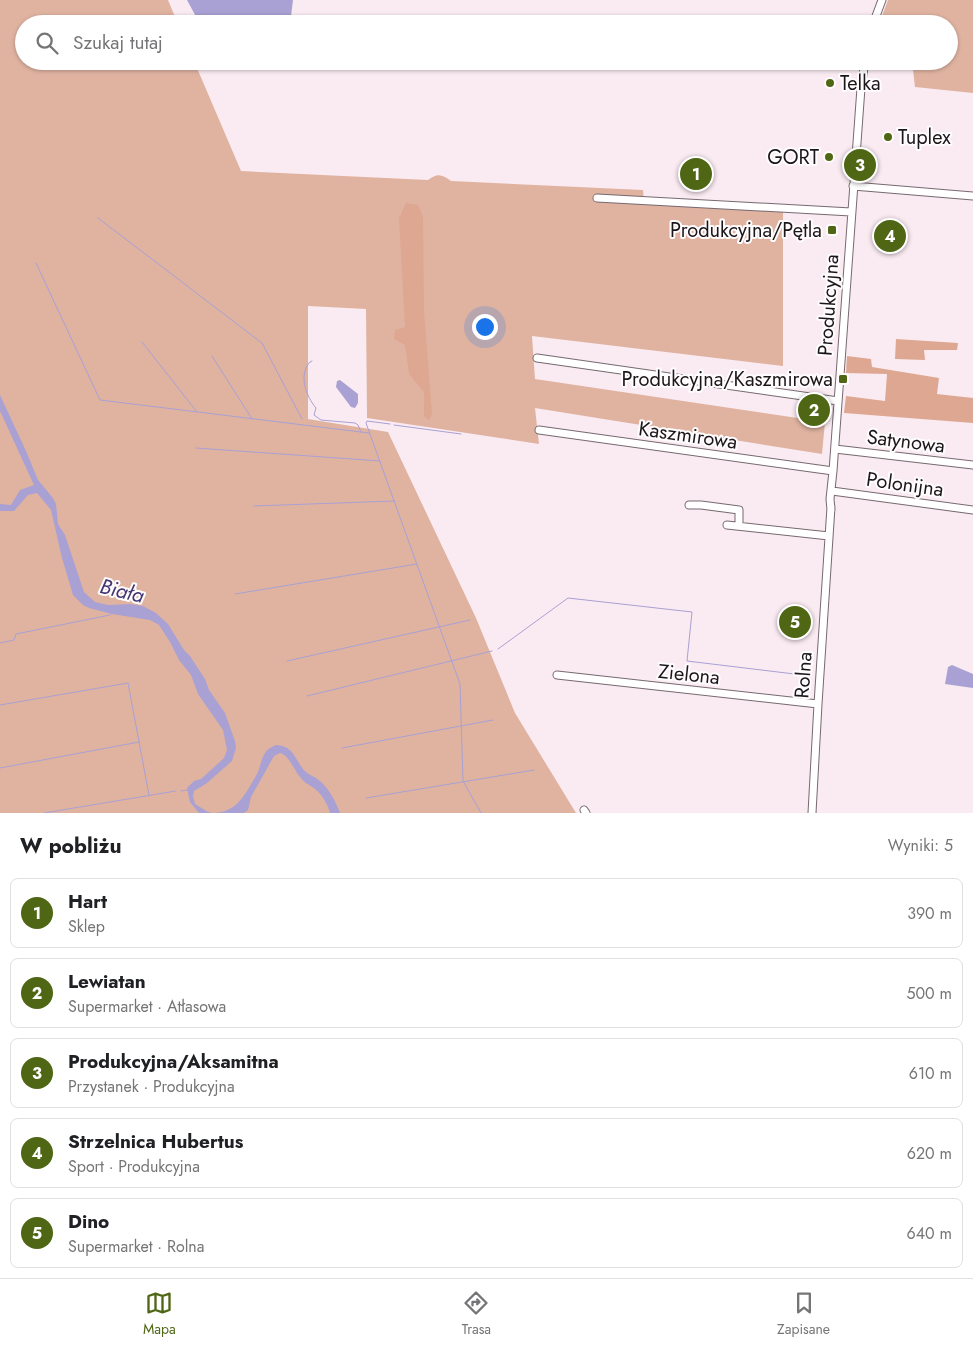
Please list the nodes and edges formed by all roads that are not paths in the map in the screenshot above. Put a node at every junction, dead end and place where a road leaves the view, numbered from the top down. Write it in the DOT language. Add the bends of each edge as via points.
graph roads {
  1 [pos="882,0"];
  2 [pos="877,15"];
  3 [pos="864,70"];
  4 [pos="853,186"];
  5 [pos="973,196"];
  6 [pos="597,198"];
  7 [pos="852,212"];
  8 [pos="537,358"];
  9 [pos="838,401"];
  10 [pos="539,430"];
  11 [pos="835,449"];
  12 [pos="973,465"];
  13 [pos="833,471"];
  14 [pos="832,491"];
  15 [pos="689,505"];
  16 [pos="973,510"];
  17 [pos="727,525"];
  18 [pos="739,526"];
  19 [pos="829,536"];
  20 [pos="558,675"];
  21 [pos="818,704"];
  22 [pos="812,813"];
  1 -- 2 [label="street"];
  3 -- 4 [label="street, Produkcyjna"];
  4 -- 5 [label="street"];
  4 -- 7 [label="street, Produkcyjna"];
  6 -- 7 [label="street"];
  7 -- 9 [label="street, Produkcyjna"];
  8 -- 9 [label="street"];
  9 -- 11 [label="street, Produkcyjna"];
  10 -- 13 [label="street, Kaszmirowa"];
  11 -- 12 [label="street, Satynowa"];
  11 -- 13 [label="street, Produkcyjna"];
  13 -- 14 [label="street, Produkcyjna"];
  14 -- 16 [label="street, Polonijna"];
  14 -- 19 [label="street, Rolna"];
  15 -- 18 [label="street" via="738,510"];
  17 -- 18 [label="street"];
  18 -- 19 [label="street"];
  19 -- 21 [label="street, Rolna"];
  20 -- 21 [label="street, Zielona"];
  21 -- 22 [label="street, Rolna"];
}
